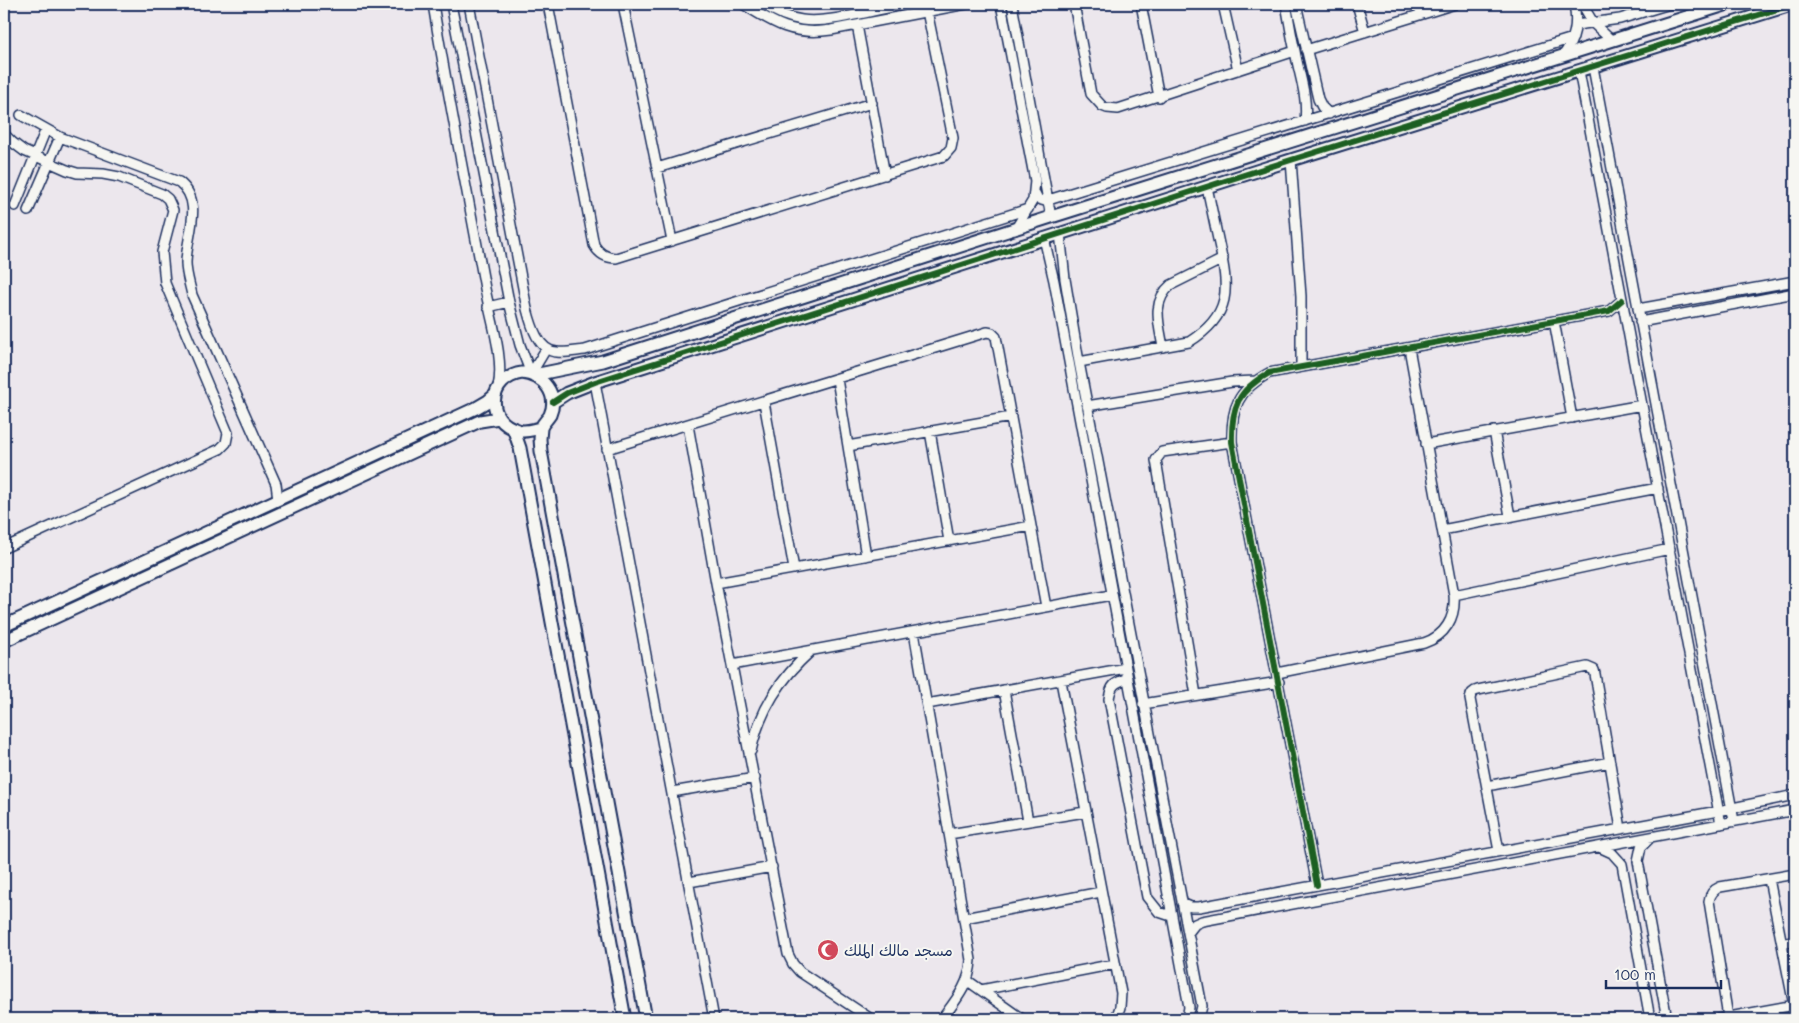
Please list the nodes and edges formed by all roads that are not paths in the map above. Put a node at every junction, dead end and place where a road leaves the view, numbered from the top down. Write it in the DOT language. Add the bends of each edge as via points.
graph roads {
  1 [pos="432,4"];
  2 [pos="451,4"];
  3 [pos="469,4"];
  4 [pos="548,4"];
  5 [pos="623,4"];
  6 [pos="743,4"];
  7 [pos="763,4"];
  8 [pos="906,4"];
  9 [pos="966,4"];
  10 [pos="1001,4"];
  11 [pos="1012,4"];
  12 [pos="1074,4"];
  13 [pos="1141,4"];
  14 [pos="1223,4"];
  15 [pos="1286,4"];
  16 [pos="1296,4"];
  17 [pos="1357,4"];
  18 [pos="1574,4"];
  19 [pos="1582,4"];
  20 [pos="1670,4"];
  21 [pos="1728,4"];
  22 [pos="1794,4"];
  23 [pos="1449,5"];
  24 [pos="927,11"];
  25 [pos="1594,24"];
  26 [pos="857,25"];
  27 [pos="1576,25"];
  28 [pos="1365,32"];
  29 [pos="1573,38"];
  30 [pos="1611,40"];
  31 [pos="1306,50"];
  32 [pos="1295,51"];
  33 [pos="1563,56"];
  34 [pos="1023,66"];
  35 [pos="1593,67"];
  36 [pos="1013,68"];
  37 [pos="1238,70"];
  38 [pos="1579,71"];
  39 [pos="1158,97"];
  40 [pos="1318,99"];
  41 [pos="1306,102"];
  42 [pos="872,103"];
  43 [pos="1330,114"];
  44 [pos="20,115"];
  45 [pos="1305,121"];
  46 [pos="46,129"];
  47 [pos="4,134"];
  48 [pos="60,137"];
  49 [pos="1275,147"];
  50 [pos="36,156"];
  51 [pos="1291,160"];
  52 [pos="48,162"];
  53 [pos="1279,164"];
  54 [pos="657,168"];
  55 [pos="886,175"];
  56 [pos="1207,186"];
  57 [pos="1035,194"];
  58 [pos="1048,200"];
  59 [pos="15,206"];
  60 [pos="1028,209"];
  61 [pos="28,211"];
  62 [pos="1051,217"];
  63 [pos="1015,230"];
  64 [pos="1060,233"];
  65 [pos="1044,238"];
  66 [pos="672,241"];
  67 [pos="1626,247"];
  68 [pos="1613,249"];
  69 [pos="1223,260"];
  70 [pos="1065,279"];
  71 [pos="1795,280"];
  72 [pos="1054,281"];
  73 [pos="1770,285"];
  74 [pos="1795,293"];
  75 [pos="1772,297"];
  76 [pos="1622,300"];
  77 [pos="509,302"];
  78 [pos="488,307"];
  79 [pos="1638,309"];
  80 [pos="1609,311"];
  81 [pos="1625,316"];
  82 [pos="1554,321"];
  83 [pos="1640,322"];
  84 [pos="1163,347"];
  85 [pos="1409,348"];
  86 [pos="546,349"];
  87 [pos="1079,362"];
  88 [pos="1301,366"];
  89 [pos="531,374"];
  90 [pos="837,380"];
  91 [pos="1254,381"];
  92 [pos="595,382"];
  93 [pos="497,391"];
  94 [pos="552,402"];
  95 [pos="764,402"];
  96 [pos="1642,405"];
  97 [pos="1087,406"];
  98 [pos="1011,417"];
  99 [pos="499,418"];
  100 [pos="1572,418"];
  101 [pos="440,424"];
  102 [pos="688,425"];
  103 [pos="513,428"];
  104 [pos="541,428"];
  105 [pos="930,431"];
  106 [pos="1494,432"];
  107 [pos="447,436"];
  108 [pos="1232,442"];
  109 [pos="1426,444"];
  110 [pos="848,446"];
  111 [pos="607,449"];
  112 [pos="1658,488"];
  113 [pos="278,499"];
  114 [pos="1510,516"];
  115 [pos="1031,526"];
  116 [pos="1442,530"];
  117 [pos="949,541"];
  118 [pos="4,548"];
  119 [pos="1670,549"];
  120 [pos="866,556"];
  121 [pos="151,558"];
  122 [pos="794,569"];
  123 [pos="158,571"];
  124 [pos="716,583"];
  125 [pos="1692,593"];
  126 [pos="1111,595"];
  127 [pos="1678,595"];
  128 [pos="1454,596"];
  129 [pos="1046,607"];
  130 [pos="4,626"];
  131 [pos="914,632"];
  132 [pos="4,641"];
  133 [pos="811,651"];
  134 [pos="732,665"];
  135 [pos="1126,668"];
  136 [pos="1128,678"];
  137 [pos="1278,678"];
  138 [pos="1061,681"];
  139 [pos="1004,690"];
  140 [pos="1196,695"];
  141 [pos="927,704"];
  142 [pos="1143,704"];
  143 [pos="1149,736"];
  144 [pos="1139,738"];
  145 [pos="750,754"];
  146 [pos="1610,762"];
  147 [pos="755,778"];
  148 [pos="1487,786"];
  149 [pos="672,792"];
  150 [pos="1795,795"];
  151 [pos="1732,809"];
  152 [pos="1795,810"];
  153 [pos="1718,811"];
  154 [pos="1086,812"];
  155 [pos="1028,821"];
  156 [pos="1734,822"];
  157 [pos="1720,824"];
  158 [pos="1622,830"];
  159 [pos="949,834"];
  160 [pos="1651,838"];
  161 [pos="1598,847"];
  162 [pos="1499,851"];
  163 [pos="772,867"];
  164 [pos="1795,874"];
  165 [pos="1769,879"];
  166 [pos="689,882"];
  167 [pos="1317,885"];
  168 [pos="1101,892"];
  169 [pos="1182,903"];
  170 [pos="1171,916"];
  171 [pos="964,918"];
  172 [pos="1650,930"];
  173 [pos="1188,933"];
  174 [pos="1634,933"];
  175 [pos="1795,941"];
  176 [pos="1782,944"];
  177 [pos="1116,964"];
  178 [pos="968,981"];
  179 [pos="982,990"];
  180 [pos="1794,1005"];
  181 [pos="1728,1017"];
  182 [pos="1795,1018"];
  183 [pos="625,1019"];
  184 [pos="646,1019"];
  185 [pos="714,1019"];
  186 [pos="871,1019"];
  187 [pos="942,1019"];
  188 [pos="1022,1019"];
  189 [pos="1116,1019"];
  190 [pos="1187,1019"];
  191 [pos="1199,1019"];
  192 [pos="1650,1019"];
  193 [pos="1667,1019"];
  194 [pos="1718,1019"];
  195 [pos="1787,1019"];
  1 -- 78 [label="street"];
  2 -- 77 [label="street"];
  3 -- 86 [label="street" via="527,309"];
  4 -- 66 [label="street" via="594,246 601,254 616,258"];
  5 -- 54 [label="street"];
  6 -- 26 [label="street" via="780,26 800,31 820,32"];
  7 -- 8 [label="street" via="783,15 809,21"];
  9 -- 24 [label="street"];
  10 -- 36 [label="street"];
  11 -- 34 [label="street"];
  12 -- 39 [label="street" via="1093,99 1112,109"];
  13 -- 39 [label="street"];
  14 -- 37 [label="street"];
  15 -- 32 [label="street"];
  16 -- 31 [label="street"];
  17 -- 28 [label="street"];
  18 -- 27 [label="street"];
  19 -- 25 [label="street"];
  20 -- 25 [label="street"];
  21 -- 30 [label="street"];
  22 -- 35 [label="street"];
  23 -- 28 [label="street"];
  24 -- 26 [label="street"];
  24 -- 55 [label="street" via="953,142 944,156"];
  25 -- 27 [label="street"];
  25 -- 30 [label="street"];
  26 -- 42 [label="street"];
  27 -- 29 [label="street"];
  28 -- 31 [label="street"];
  29 -- 33 [label="street"];
  29 -- 43 [label="street"];
  30 -- 33 [label="street"];
  31 -- 40 [label="street"];
  32 -- 37 [label="street"];
  32 -- 41 [label="street"];
  33 -- 49 [label="street"];
  34 -- 36 [label="street"];
  34 -- 58 [label="street"];
  35 -- 38 [label="street"];
  35 -- 67 [label="street"];
  36 -- 57 [label="street"];
  37 -- 39 [label="street"];
  38 -- 51 [label="street"];
  38 -- 68 [label="street"];
  40 -- 41 [label="street"];
  40 -- 43 [label="street"];
  41 -- 45 [label="street"];
  42 -- 54 [label="street"];
  42 -- 55 [label="street"];
  43 -- 45 [label="street"];
  44 -- 46 [label="street"];
  45 -- 58 [label="street"];
  46 -- 48 [label="street"];
  46 -- 50 [label="street"];
  47 -- 50 [label="street" via="17,146"];
  48 -- 52 [label="street"];
  48 -- 113 [label="street" via="173,179 189,192 193,211 186,265 192,294 276,484"];
  49 -- 53 [label="street"];
  49 -- 62 [label="street"];
  50 -- 52 [label="street"];
  50 -- 59 [label="street"];
  51 -- 53 [label="street"];
  51 -- 88 [label="street" via="1300,287"];
  52 -- 61 [label="street"];
  52 -- 118 [label="street" via="77,173 119,177 168,199 172,214 162,252 164,283 228,429 228,437 220,448"];
  53 -- 56 [label="street"];
  54 -- 66 [label="street"];
  55 -- 66 [label="street"];
  56 -- 64 [label="street"];
  56 -- 69 [label="street"];
  57 -- 58 [label="street" via="1038,199"];
  57 -- 60 [label="street"];
  58 -- 62 [label="street"];
  60 -- 63 [label="street"];
  60 -- 86 [label="street" via="585,350 556,352"];
  62 -- 63 [label="street"];
  63 -- 89 [label="street" via="602,362"];
  64 -- 65 [label="street"];
  64 -- 70 [label="street"];
  65 -- 72 [label="street"];
  65 -- 92 [label="street"];
  67 -- 68 [label="street"];
  67 -- 79 [label="street"];
  68 -- 76 [label="street"];
  69 -- 84 [label="street" via="1227,286 1224,304 1216,320 1189,342"];
  69 -- 84 [label="street" via="1171,285 1160,296 1157,311"];
  70 -- 72 [label="street"];
  70 -- 87 [label="street"];
  71 -- 73 [label="street"];
  72 -- 126 [label="street"];
  73 -- 75 [label="street"];
  73 -- 79 [label="street"];
  74 -- 75 [label="street"];
  75 -- 83 [label="street"];
  76 -- 80 [label="street"];
  76 -- 81 [label="street"];
  77 -- 78 [label="street"];
  77 -- 89 [label="street"];
  78 -- 93 [label="street" via="500,361"];
  79 -- 83 [label="street"];
  80 -- 81 [label="street"];
  80 -- 82 [label="street"];
  81 -- 96 [label="street"];
  82 -- 85 [label="street"];
  82 -- 100 [label="street"];
  83 -- 125 [label="street"];
  84 -- 87 [label="street"];
  85 -- 88 [label="street"];
  85 -- 109 [label="street"];
  86 -- 89 [label="street"];
  87 -- 97 [label="street"];
  88 -- 91 [label="street" via="1269,373"];
  89 -- 93 [label="street" via="511,376"];
  89 -- 94 [label="street" via="548,386"];
  90 -- 95 [label="street"];
  90 -- 98 [label="street" via="990,332 996,337"];
  90 -- 110 [label="street"];
  91 -- 97 [label="street"];
  91 -- 108 [label="street" via="1235,407"];
  92 -- 94 [label="street"];
  92 -- 111 [label="street"];
  93 -- 99 [label="street" via="495,407"];
  93 -- 101 [label="street" via="482,404"];
  94 -- 104 [label="street" via="550,414"];
  95 -- 102 [label="street"];
  95 -- 122 [label="street"];
  96 -- 100 [label="street"];
  96 -- 112 [label="street"];
  97 -- 142 [label="street"];
  98 -- 105 [label="street"];
  98 -- 115 [label="street"];
  99 -- 103 [label="street"];
  99 -- 107 [label="street" via="484,420"];
  100 -- 106 [label="street"];
  101 -- 107 [label="street"];
  101 -- 113 [label="street"];
  102 -- 111 [label="street"];
  102 -- 124 [label="street"];
  103 -- 104 [label="street" via="519,431"];
  103 -- 183 [label="street" via="520,448"];
  104 -- 184 [label="street" via="541,451"];
  105 -- 110 [label="street"];
  105 -- 117 [label="street"];
  106 -- 109 [label="street"];
  106 -- 114 [label="street"];
  107 -- 123 [label="street"];
  108 -- 137 [label="street"];
  108 -- 140 [label="street" via="1162,452 1156,460"];
  109 -- 116 [label="street"];
  110 -- 120 [label="street"];
  111 -- 149 [label="street"];
  112 -- 114 [label="street"];
  112 -- 119 [label="street"];
  113 -- 121 [label="street"];
  114 -- 116 [label="street"];
  115 -- 117 [label="street"];
  115 -- 129 [label="street"];
  116 -- 128 [label="street"];
  117 -- 120 [label="street"];
  119 -- 127 [label="street"];
  119 -- 128 [label="street"];
  120 -- 122 [label="street"];
  121 -- 123 [label="street"];
  121 -- 130 [label="street"];
  122 -- 124 [label="street"];
  123 -- 132 [label="street"];
  124 -- 134 [label="street"];
  125 -- 127 [label="street"];
  125 -- 151 [label="street"];
  126 -- 129 [label="street"];
  126 -- 135 [label="street"];
  127 -- 153 [label="street"];
  128 -- 137 [label="street" via="1451,620 1445,630 1430,641"];
  129 -- 131 [label="street"];
  131 -- 133 [label="street"];
  131 -- 141 [label="street"];
  133 -- 134 [label="street"];
  133 -- 145 [label="street" via="789,672 771,697 758,725"];
  134 -- 145 [label="street"];
  135 -- 136 [label="street"];
  135 -- 138 [label="street"];
  136 -- 144 [label="street"];
  136 -- 170 [label="street" via="1116,683 1110,690 1109,699 1147,897 1159,912"];
  137 -- 140 [label="street"];
  137 -- 167 [label="street"];
  138 -- 139 [label="street"];
  138 -- 154 [label="street"];
  139 -- 141 [label="street"];
  139 -- 155 [label="street"];
  140 -- 142 [label="street"];
  141 -- 159 [label="street"];
  142 -- 143 [label="street"];
  143 -- 144 [label="street"];
  143 -- 169 [label="street"];
  144 -- 170 [label="street"];
  145 -- 147 [label="street"];
  146 -- 148 [label="street"];
  146 -- 148 [label="street" via="1594,670 1588,667 1474,691 1470,699"];
  146 -- 158 [label="street"];
  147 -- 149 [label="street"];
  147 -- 163 [label="street"];
  148 -- 162 [label="street"];
  149 -- 166 [label="street"];
  150 -- 151 [label="street"];
  151 -- 153 [label="street"];
  151 -- 156 [label="street"];
  152 -- 156 [label="street"];
  153 -- 157 [label="street"];
  153 -- 158 [label="street"];
  154 -- 155 [label="street"];
  154 -- 168 [label="street"];
  155 -- 159 [label="street"];
  156 -- 157 [label="street"];
  157 -- 160 [label="street"];
  158 -- 162 [label="street"];
  159 -- 171 [label="street"];
  160 -- 161 [label="street"];
  160 -- 172 [label="street" via="1641,847 1638,861"];
  161 -- 173 [label="street" via="1202,921"];
  161 -- 174 [label="street" via="1612,853 1622,864"];
  162 -- 167 [label="street"];
  163 -- 166 [label="street"];
  163 -- 186 [label="street" via="788,954 793,964 808,978"];
  164 -- 165 [label="street"];
  165 -- 176 [label="street"];
  165 -- 181 [label="street" via="1716,889 1710,896"];
  166 -- 185 [label="street"];
  167 -- 169 [label="street" via="1199,907"];
  168 -- 171 [label="street"];
  168 -- 177 [label="street"];
  169 -- 173 [label="street"];
  170 -- 190 [label="street" via="1189,1007"];
  171 -- 178 [label="street" via="971,960"];
  172 -- 174 [label="street"];
  172 -- 193 [label="street"];
  173 -- 191 [label="street" via="1202,1006"];
  174 -- 192 [label="street"];
  175 -- 176 [label="street"];
  176 -- 180 [label="street"];
  177 -- 179 [label="street"];
  177 -- 189 [label="street" via="1121,993"];
  178 -- 179 [label="street"];
  178 -- 187 [label="street"];
  179 -- 188 [label="street"];
  180 -- 181 [label="street"];
  181 -- 194 [label="street"];
  182 -- 195 [label="street"];
}
